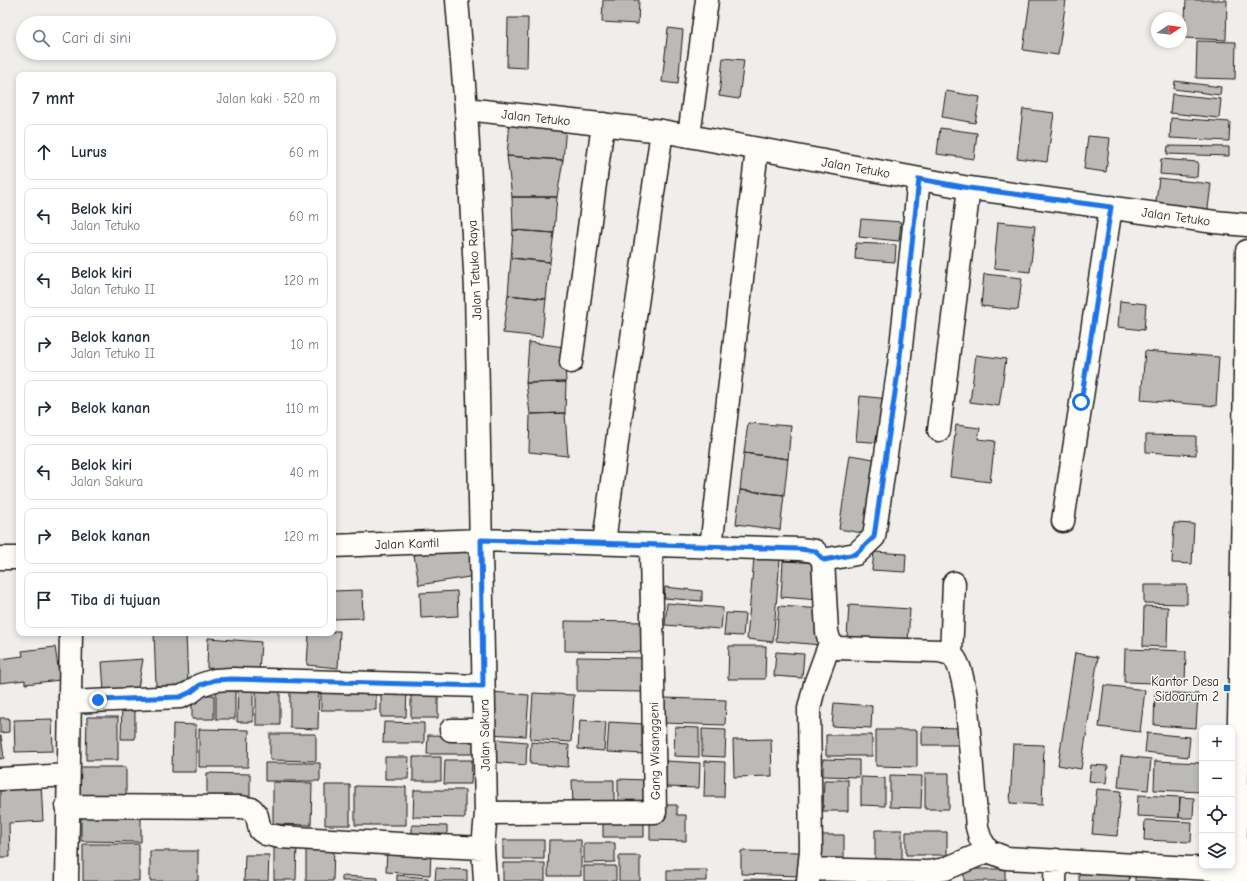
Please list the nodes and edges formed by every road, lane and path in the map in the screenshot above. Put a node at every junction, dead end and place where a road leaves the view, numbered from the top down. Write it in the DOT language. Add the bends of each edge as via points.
graph roads {
  1 [pos="457,0"];
  2 [pos="707,0"];
  3 [pos="466,109"];
  4 [pos="602,124"];
  5 [pos="662,131"];
  6 [pos="689,136"];
  7 [pos="757,149"];
  8 [pos="919,179"];
  9 [pos="969,188"];
  10 [pos="1111,207"];
  11 [pos="1247,225"];
  12 [pos="1247,251"];
  13 [pos="571,362"];
  14 [pos="1246,408"];
  15 [pos="939,430"];
  16 [pos="1063,521"];
  17 [pos="481,540"];
  18 [pos="604,543"];
  19 [pos="652,545"];
  20 [pos="336,546"];
  21 [pos="711,547"];
  22 [pos="0,558"];
  23 [pos="16,558"];
  24 [pos="824,560"];
  25 [pos="954,583"];
  26 [pos="71,636"];
  27 [pos="830,643"];
  28 [pos="951,655"];
  29 [pos="1244,679"];
  30 [pos="483,686"];
  31 [pos="70,702"];
  32 [pos="450,730"];
  33 [pos="484,730"];
  34 [pos="68,775"];
  35 [pos="0,779"];
  36 [pos="67,806"];
  37 [pos="486,813"];
  38 [pos="483,848"];
  39 [pos="988,851"];
  40 [pos="1056,870"];
  41 [pos="1239,874"];
  42 [pos="809,875"];
  43 [pos="67,881"];
  44 [pos="485,881"];
  1 -- 3 [label="street, Jalan Tetuko Raya"];
  2 -- 6 [label="street"];
  3 -- 4 [label="street, Jalan Tetuko"];
  3 -- 17 [label="street, Jalan Tetuko Raya" via="476,289"];
  4 -- 5 [label="street, Jalan Tetuko"];
  4 -- 13 [label="street"];
  5 -- 6 [label="street, Jalan Tetuko"];
  5 -- 18 [label="street"];
  6 -- 7 [label="street, Jalan Tetuko"];
  7 -- 8 [label="street, Jalan Tetuko"];
  7 -- 21 [label="street"];
  8 -- 9 [label="street, Jalan Tetuko"];
  8 -- 24 [label="street" via="899,365 874,537 856,554"];
  9 -- 10 [label="street, Jalan Tetuko"];
  9 -- 15 [label="street"];
  10 -- 11 [label="street, Jalan Tetuko"];
  10 -- 16 [label="street"];
  12 -- 14 [label="street"];
  14 -- 29 [label="street"];
  17 -- 18 [label="street, Jalan Kantil"];
  17 -- 20 [label="street, Jalan Kantil"];
  17 -- 30 [label="street, Jalan Sakura"];
  18 -- 19 [label="street, Jalan Kantil"];
  19 -- 21 [label="street, Jalan Kantil"];
  19 -- 37 [label="street, Gang Wisanggeni" via="655,812"];
  21 -- 24 [label="street, Jalan Kantil" via="800,549 815,551"];
  22 -- 23 [label="street"];
  24 -- 27 [label="street" via="826,632"];
  25 -- 28 [label="street"];
  26 -- 31 [label="street"];
  27 -- 28 [label="street" via="836,648 940,651"];
  27 -- 42 [label="street" via="815,684 809,710"];
  28 -- 39 [label="street" via="962,676 977,826 980,838"];
  29 -- 41 [label="street"];
  30 -- 31 [label="street" via="226,679 200,685 180,697"];
  30 -- 33 [label="street, Jalan Sakura"];
  31 -- 34 [label="street"];
  32 -- 33 [label="street"];
  33 -- 37 [label="street, Jalan Sakura"];
  34 -- 35 [label="street"];
  34 -- 36 [label="street"];
  36 -- 38 [label="street" via="241,807 252,809 257,816 260,830 280,837"];
  36 -- 43 [label="street"];
  37 -- 38 [label="street, Jalan Sakura"];
  38 -- 44 [label="street, Jalan Sakura"];
  39 -- 40 [label="street"];
  39 -- 42 [label="street" via="945,870"];
  40 -- 41 [label="street"];
}
